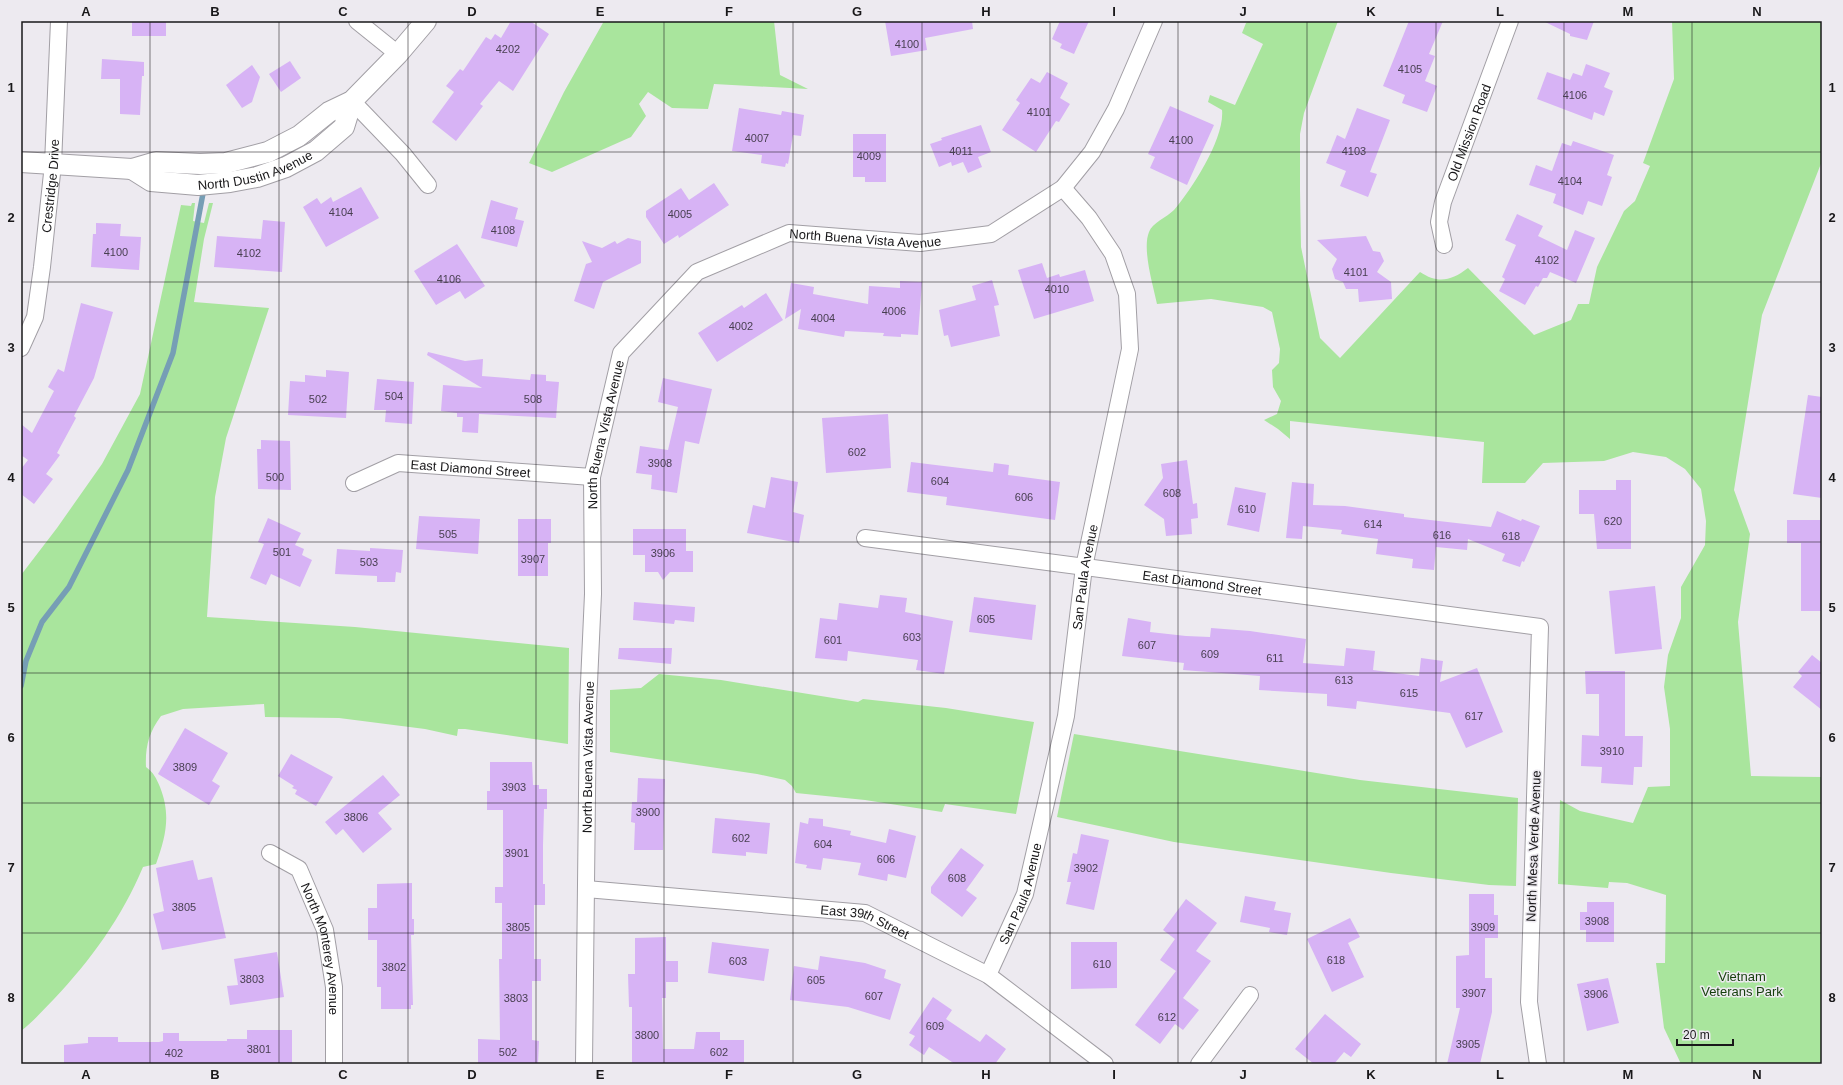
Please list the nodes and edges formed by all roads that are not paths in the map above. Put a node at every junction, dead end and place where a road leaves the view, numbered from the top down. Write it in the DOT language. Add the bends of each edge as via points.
graph roads {
  1 [pos="59,21"];
  2 [pos="357,21"];
  3 [pos="426,21"];
  4 [pos="1154,21"];
  5 [pos="1510,21"];
  6 [pos="398,54"];
  7 [pos="352,101"];
  8 [pos="21,162"];
  9 [pos="53,164"];
  10 [pos="428,185"];
  11 [pos="1063,188"];
  12 [pos="1444,246"];
  13 [pos="21,348"];
  14 [pos="592,477"];
  15 [pos="354,483"];
  16 [pos="865,538"];
  17 [pos="1084,567"];
  18 [pos="1540,627"];
  19 [pos="270,853"];
  20 [pos="586,889"];
  21 [pos="988,975"];
  22 [pos="1250,995"];
  23 [pos="334,1064"];
  24 [pos="584,1064"];
  25 [pos="1105,1064"];
  26 [pos="1199,1064"];
  27 [pos="1538,1064"];
  1 -- 9 [label="street, Crestridge Drive"];
  2 -- 6 [label="street"];
  3 -- 6 [label="street, North Dustin Avenue"];
  4 -- 11 [label="street, North Buena Vista Avenue" via="1116,109 1092,152"];
  5 -- 12 [label="street, Old Mission Road" via="1443,202 1438,222"];
  6 -- 7 [label="street, North Dustin Avenue"];
  7 -- 9 [label="street, North Dustin Avenue" via="344,127 316,151 256,177 198,185 151,182 132,169"];
  7 -- 10 [label="street" via="403,154"];
  8 -- 9 [label="street, North Dustin Avenue"];
  9 -- 13 [label="street, Crestridge Drive" via="35,317"];
  11 -- 14 [label="street, North Buena Vista Avenue" via="991,234 920,243 789,233 696,272 620,353"];
  11 -- 17 [label="street, San Paula Avenue" via="1089,218 1113,254 1127,294 1130,349"];
  14 -- 15 [label="street, East Diamond Street" via="398,463"];
  14 -- 20 [label="street, North Buena Vista Avenue"];
  16 -- 17 [label="street, East Diamond Street"];
  17 -- 18 [label="street, East Diamond Street"];
  17 -- 21 [label="street, San Paula Avenue" via="1066,716 1025,894"];
  18 -- 27 [label="street, North Mesa Verde Avenue" via="1528,1002"];
  19 -- 23 [label="street, North Monterey Avenue" via="299,869 325,930 334,987"];
  20 -- 21 [label="street, East 39th Street" via="865,913"];
  20 -- 24 [label="street, North Buena Vista Avenue"];
  21 -- 25 [label="street, East 39th Street"];
  22 -- 26 [label="street"];
}
